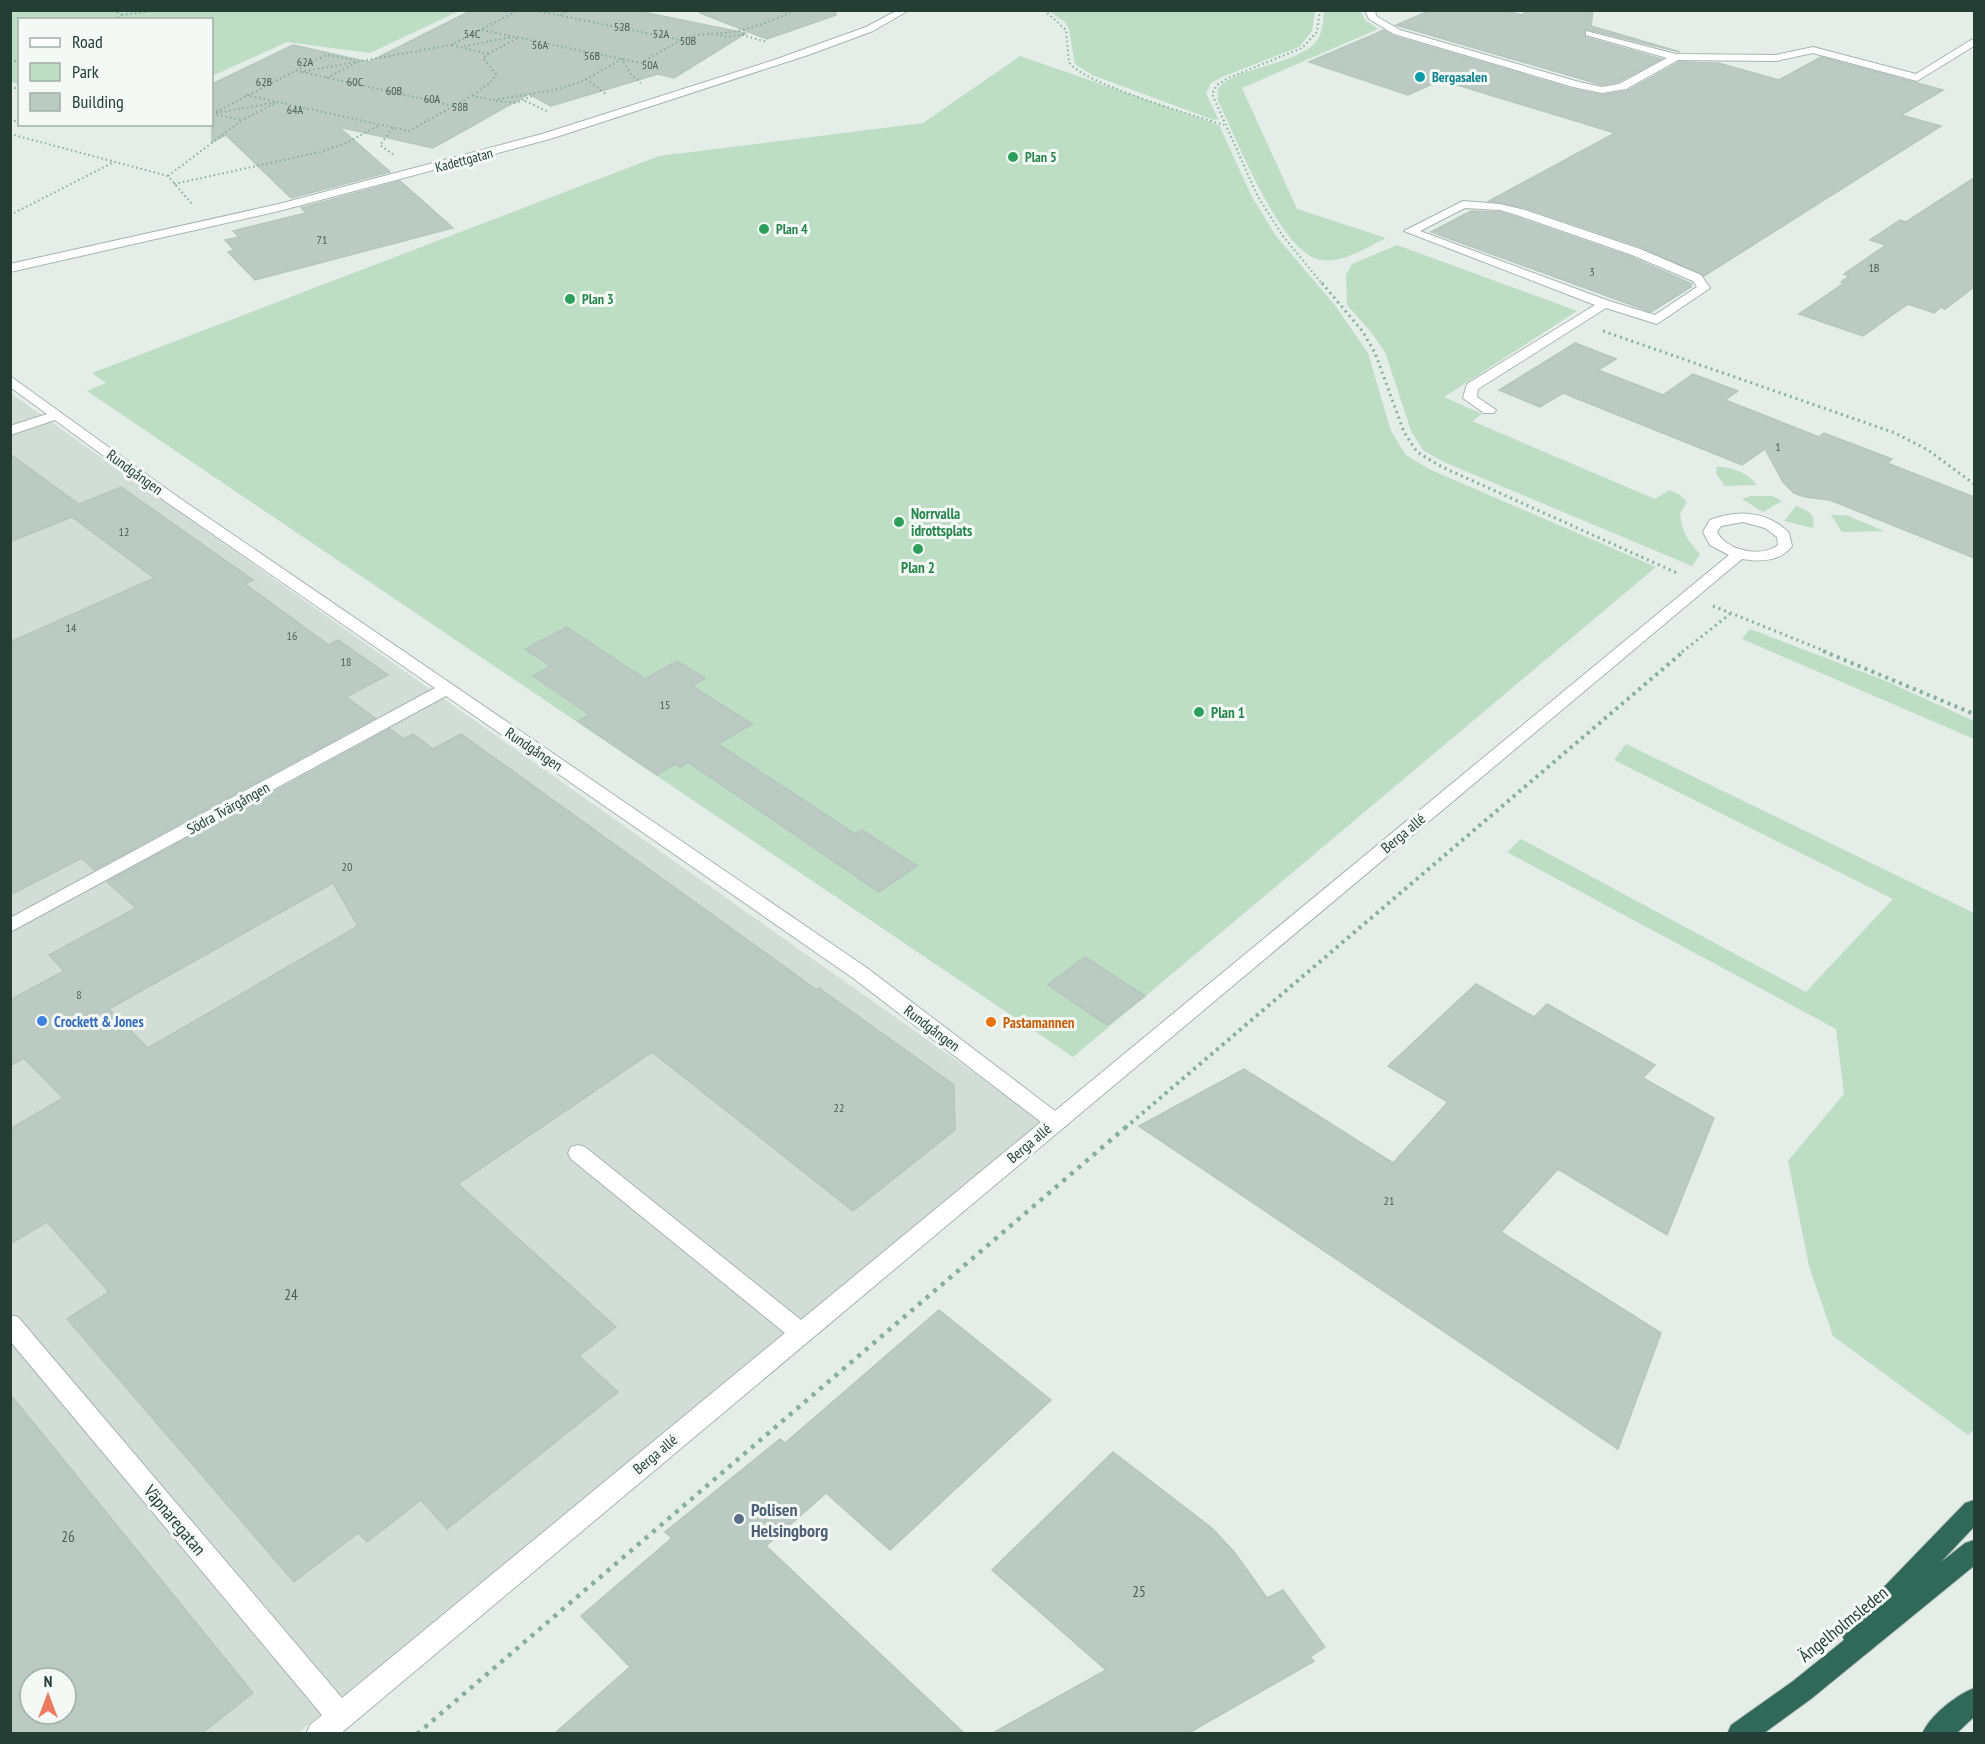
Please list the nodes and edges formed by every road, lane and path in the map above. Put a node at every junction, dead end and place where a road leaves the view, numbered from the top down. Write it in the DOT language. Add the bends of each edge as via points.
graph roads {
  1 [pos="113,10"];
  2 [pos="160,10"];
  3 [pos="519,10"];
  4 [pos="569,10"];
  5 [pos="796,10"];
  6 [pos="905,10"];
  7 [pos="1044,10"];
  8 [pos="1320,10"];
  9 [pos="1370,10"];
  10 [pos="534,11"];
  11 [pos="122,15"];
  12 [pos="559,16"];
  13 [pos="117,18"];
  14 [pos="744,29"];
  15 [pos="482,30"];
  16 [pos="706,33"];
  17 [pos="1589,33"];
  18 [pos="514,37"];
  19 [pos="519,38"];
  20 [pos="681,40"];
  21 [pos="1974,42"];
  22 [pos="451,45"];
  23 [pos="460,47"];
  24 [pos="488,54"];
  25 [pos="1676,57"];
  26 [pos="622,59"];
  27 [pos="359,61"];
  28 [pos="295,70"];
  29 [pos="300,72"];
  30 [pos="327,78"];
  31 [pos="535,94"];
  32 [pos="246,95"];
  33 [pos="472,96"];
  34 [pos="493,100"];
  35 [pos="278,102"];
  36 [pos="662,102"];
  37 [pos="454,106"];
  38 [pos="213,113"];
  39 [pos="213,114"];
  40 [pos="213,114"];
  41 [pos="242,120"];
  42 [pos="380,125"];
  43 [pos="1224,125"];
  44 [pos="10,134"];
  45 [pos="115,162"];
  46 [pos="168,176"];
  47 [pos="174,184"];
  48 [pos="10,215"];
  49 [pos="209,224"];
  50 [pos="10,268"];
  51 [pos="1605,304"];
  52 [pos="1578,322"];
  53 [pos="10,380"];
  54 [pos="1489,410"];
  55 [pos="56,414"];
  56 [pos="10,431"];
  57 [pos="1974,484"];
  58 [pos="1739,554"];
  59 [pos="1680,574"];
  60 [pos="446,689"];
  61 [pos="1974,714"];
  62 [pos="10,926"];
  63 [pos="1055,1122"];
  64 [pos="578,1153"];
  65 [pos="10,1324"];
  66 [pos="801,1333"];
  67 [pos="1974,1511"];
  68 [pos="1974,1551"];
  69 [pos="1802,1690"];
  70 [pos="1974,1701"];
  71 [pos="340,1716"];
  72 [pos="319,1734"];
  73 [pos="417,1734"];
  74 [pos="1740,1734"];
  75 [pos="1935,1734"];
  1 -- 11 [label="path"];
  2 -- 11 [label="path"];
  3 -- 15 [label="path"];
  4 -- 12 [label="path"];
  5 -- 14 [label="path"];
  6 -- 36 [label="street, Kadettgatan" via="866,31"];
  7 -- 43 [label="path" via="1066,30 1068,60 1074,70"];
  8 -- 43 [label="path" via="1317,32 1302,48 1227,78 1214,88 1214,101"];
  9 -- 25 [label="street" via="1372,17 1396,32 1602,90 1622,87"];
  10 -- 12 [label="path"];
  11 -- 13 [label="path"];
  12 -- 20 [label="path"];
  14 -- 16 [label="path"];
  14 -- 16 [label="path" via="739,36"];
  15 -- 18 [label="path"];
  15 -- 22 [label="path"];
  16 -- 20 [label="path" via="693,33"];
  17 -- 25 [label="street"];
  18 -- 19 [label="path"];
  18 -- 23 [label="path"];
  19 -- 24 [label="path"];
  19 -- 26 [label="path"];
  20 -- 26 [label="path" via="641,63"];
  21 -- 25 [label="street" via="1917,78 1813,50 1776,58"];
  22 -- 23 [label="path"];
  22 -- 27 [label="path"];
  23 -- 24 [label="path"];
  24 -- 33 [label="path" via="483,58 496,74"];
  26 -- 31 [label="path" via="582,81"];
  26 -- 36 [label="path" via="630,73"];
  27 -- 28 [label="path" via="326,55"];
  27 -- 29 [label="path"];
  27 -- 30 [label="path"];
  28 -- 29 [label="path"];
  28 -- 32 [label="path"];
  29 -- 30 [label="path"];
  30 -- 37 [label="path"];
  31 -- 34 [label="path"];
  31 -- 34 [label="path" via="522,102"];
  32 -- 35 [label="path"];
  32 -- 38 [label="path"];
  33 -- 34 [label="path"];
  33 -- 37 [label="path"];
  35 -- 39 [label="path"];
  35 -- 41 [label="path"];
  35 -- 42 [label="path"];
  36 -- 49 [label="street, Kadettgatan" via="471,159"];
  37 -- 42 [label="path" via="409,131"];
  40 -- 41 [label="path"];
  41 -- 46 [label="path"];
  42 -- 47 [label="path" via="320,152"];
  43 -- 59 [label="path" via="1258,197 1283,236 1363,332 1375,353 1404,432 1418,452"];
  44 -- 45 [label="path"];
  45 -- 46 [label="path"];
  45 -- 48 [label="path"];
  46 -- 47 [label="path"];
  47 -- 49 [label="path"];
  49 -- 50 [label="street, Kadettgatan"];
  51 -- 51 [label="street" via="1464,251 1410,231 1463,204 1500,207 1636,252 1697,278 1704,288 1657,321"];
  51 -- 52 [label="street"];
  52 -- 54 [label="street" via="1472,387 1470,398"];
  52 -- 57 [label="path" via="1895,433 1928,450"];
  53 -- 55 [label="street, Rundgången"];
  55 -- 56 [label="street"];
  55 -- 60 [label="street, Rundgången"];
  58 -- 63 [label="street, Berga allé"];
  60 -- 62 [label="street, Södra Tvärgången"];
  60 -- 63 [label="street, Rundgången" via="860,973"];
  61 -- 73 [label="path" via="1730,614 1655,674"];
  63 -- 66 [label="street, Berga allé"];
  64 -- 66 [label="street"];
  65 -- 71 [label="street, Väpnaregatan"];
  66 -- 71 [label="street, Berga allé"];
  67 -- 69 [label="highway"];
  68 -- 69 [label="highway, Ängelholmsleden"];
  69 -- 74 [label="highway, Ängelholmsleden"];
  70 -- 75 [label="highway"];
  71 -- 72 [label="street, Berga allé"];
}
